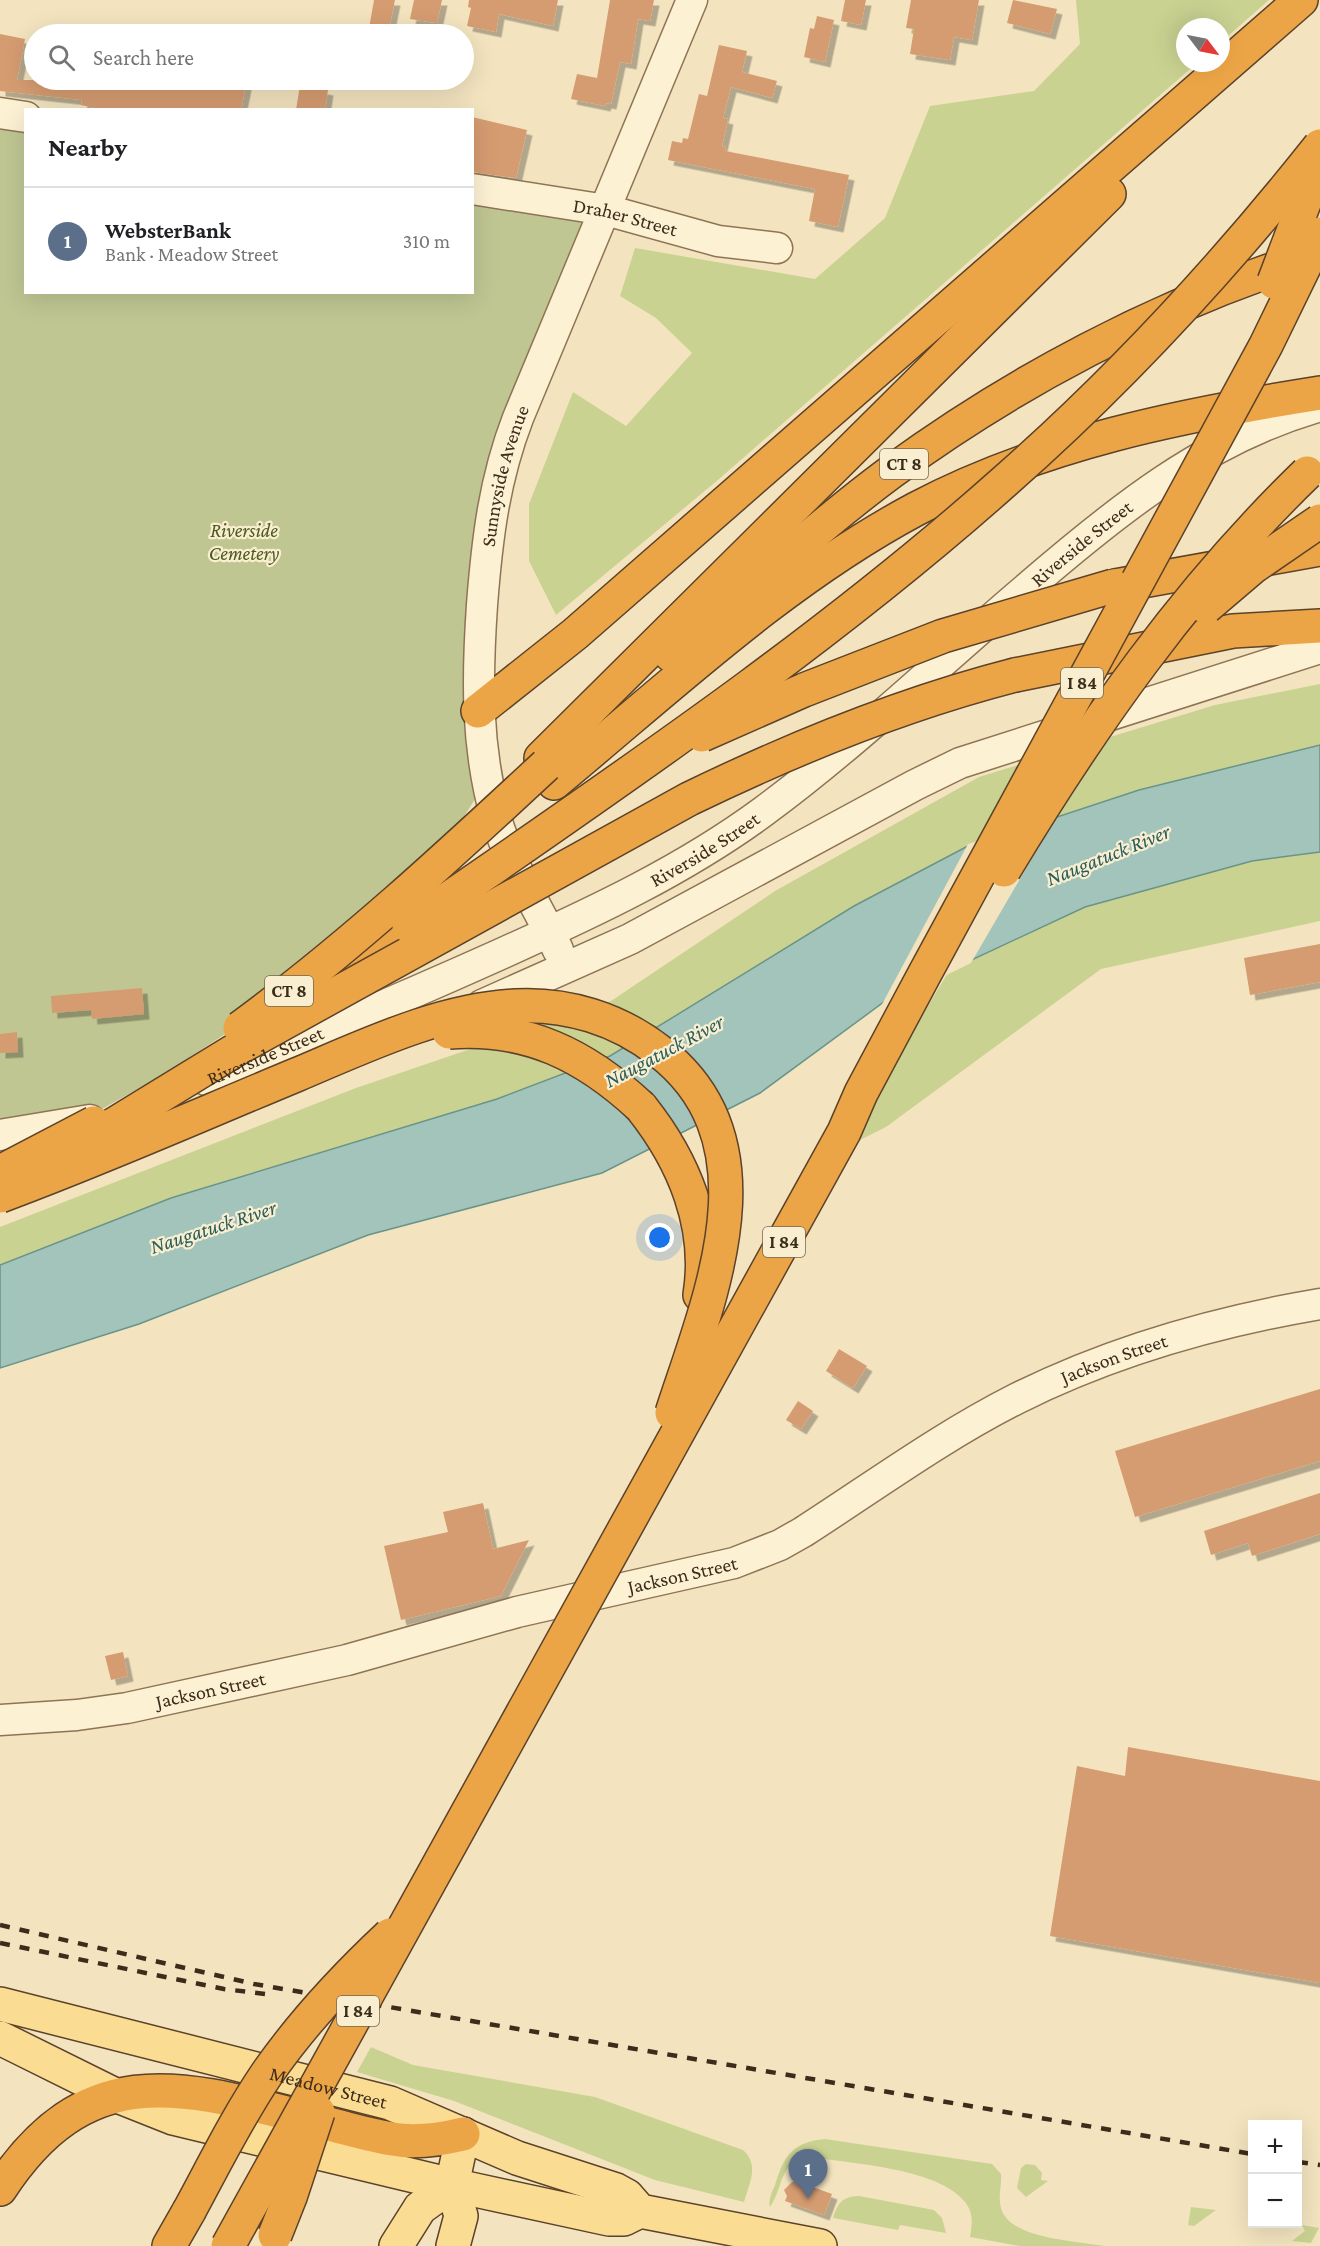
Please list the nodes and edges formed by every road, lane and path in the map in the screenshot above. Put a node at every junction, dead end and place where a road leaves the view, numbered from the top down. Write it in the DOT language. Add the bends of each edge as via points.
graph roads {
  1 [pos="692,0"];
  2 [pos="1302,0"];
  3 [pos="0,113"];
  4 [pos="24,117"];
  5 [pos="1320,146"];
  6 [pos="1320,161"];
  7 [pos="474,189"];
  8 [pos="606,210"];
  9 [pos="1320,234"];
  10 [pos="777,248"];
  11 [pos="1320,254"];
  12 [pos="1320,261"];
  13 [pos="1320,393"];
  14 [pos="1237,400"];
  15 [pos="1320,406"];
  16 [pos="1320,461"];
  17 [pos="1320,521"];
  18 [pos="1320,549"];
  19 [pos="1320,626"];
  20 [pos="1320,648"];
  21 [pos="478,711"];
  22 [pos="646,761"];
  23 [pos="547,768"];
  24 [pos="550,932"];
  25 [pos="567,968"];
  26 [pos="242,1046"];
  27 [pos="844,1132"];
  28 [pos="0,1135"];
  29 [pos="0,1173"];
  30 [pos="0,1183"];
  31 [pos="0,1191"];
  32 [pos="0,1196"];
  33 [pos="0,1205"];
  34 [pos="1320,1304"];
  35 [pos="648,1488"];
  36 [pos="0,1720"];
  37 [pos="416,1909"];
  38 [pos="0,2004"];
  39 [pos="0,2038"];
  40 [pos="335,2054"];
  41 [pos="115,2095"];
  42 [pos="463,2134"];
  43 [pos="453,2185"];
  44 [pos="0,2189"];
  45 [pos="640,2211"];
  46 [pos="235,2233"];
  47 [pos="272,2241"];
  48 [pos="169,2246"];
  49 [pos="396,2246"];
  50 [pos="453,2246"];
  51 [pos="820,2246"];
  1 -- 8 [label="street, Sunnyside Avenue"];
  2 -- 21 [label="highway" via="575,634"];
  2 -- 23 [label="highway"];
  3 -- 4 [label="street"];
  5 -- 22 [label="highway, bridge" via="1249,236 1194,297 1005,482 891,577"];
  6 -- 14 [label="highway, bridge" via="1247,347"];
  7 -- 8 [label="street, Draher Street"];
  8 -- 10 [label="street, Draher Street" via="718,241"];
  8 -- 21 [label="street, Sunnyside Avenue" via="518,418 496,483 486,548"];
  9 -- 14 [label="highway, I 84, bridge"];
  11 -- 23 [label="highway, CT 8" via="1150,321 1072,360 953,430 830,520 619,697"];
  12 -- 27 [label="highway, I 84, bridge"];
  13 -- 23 [label="highway" via="1167,422 1065,448 969,483 916,509 820,568"];
  14 -- 27 [label="highway, I 84, bridge" via="924,975"];
  15 -- 24 [label="street, Riverside Street" via="1217,446 1168,475 1068,553 763,812 656,879"];
  16 -- 27 [label="highway, bridge" via="1220,565 1103,716 1039,813 879,1085"];
  17 -- 27 [label="highway, bridge" via="1220,594 1164,649 1110,712 1050,796 880,1084"];
  18 -- 22 [label="highway, CT 8, bridge" via="1113,586 943,636 804,690"];
  19 -- 26 [label="highway, bridge" via="1233,631 1015,675 898,708 725,781"];
  20 -- 25 [label="street, Riverside Street" via="960,764 717,894"];
  21 -- 24 [label="street, Sunnyside Avenue" via="496,819"];
  22 -- 26 [label="highway, CT 8, bridge"];
  23 -- 29 [label="highway, CT 8, bridge" via="397,903 294,988 171,1076 100,1120"];
  24 -- 25 [label="street, Sunnyside Avenue"];
  24 -- 28 [label="street, Riverside Street" via="173,1094 90,1120"];
  25 -- 30 [label="street, Riverside Street" via="79,1183"];
  26 -- 31 [label="highway, CT 8, bridge"];
  27 -- 35 [label="highway, I 84, bridge"];
  32 -- 35 [label="highway, bridge" via="361,1048 449,1017 516,1005 549,1006 584,1012 616,1024 645,1040 688,1080 705,1105 726,1168 728,1205 714,1283"];
  33 -- 35 [label="highway, bridge" via="409,1040 478,1029 511,1034 569,1054 619,1087 661,1132 676,1158 697,1217 702,1283 696,1321"];
  34 -- 36 [label="street, Jackson Street" via="1202,1328 1132,1350 1046,1385 944,1440 795,1536 734,1563 517,1612 347,1660 185,1696 100,1712"];
  35 -- 37 [label="highway, I 84, bridge"];
  35 -- 46 [label="highway, I 84, bridge"];
  37 -- 40 [label="highway, I 84, bridge"];
  37 -- 48 [label="highway, bridge" via="340,1982 288,2044 244,2112"];
  38 -- 42 [label="main road, Meadow Street" via="390,2103"];
  39 -- 41 [label="main road"];
  40 -- 46 [label="highway, I 84, bridge"];
  40 -- 47 [label="highway, bridge" via="303,2162"];
  41 -- 42 [label="highway" via="147,2089 175,2090 398,2141 423,2142"];
  41 -- 43 [label="main road" via="196,2124"];
  41 -- 44 [label="highway" via="83,2108 52,2130"];
  42 -- 43 [label="main road"];
  42 -- 45 [label="main road, Meadow Street" via="527,2161 616,2190"];
  43 -- 45 [label="main road" via="609,2219 624,2219"];
  43 -- 49 [label="main road" via="420,2208"];
  43 -- 50 [label="main road" via="461,2216"];
  45 -- 51 [label="main road"];
}
